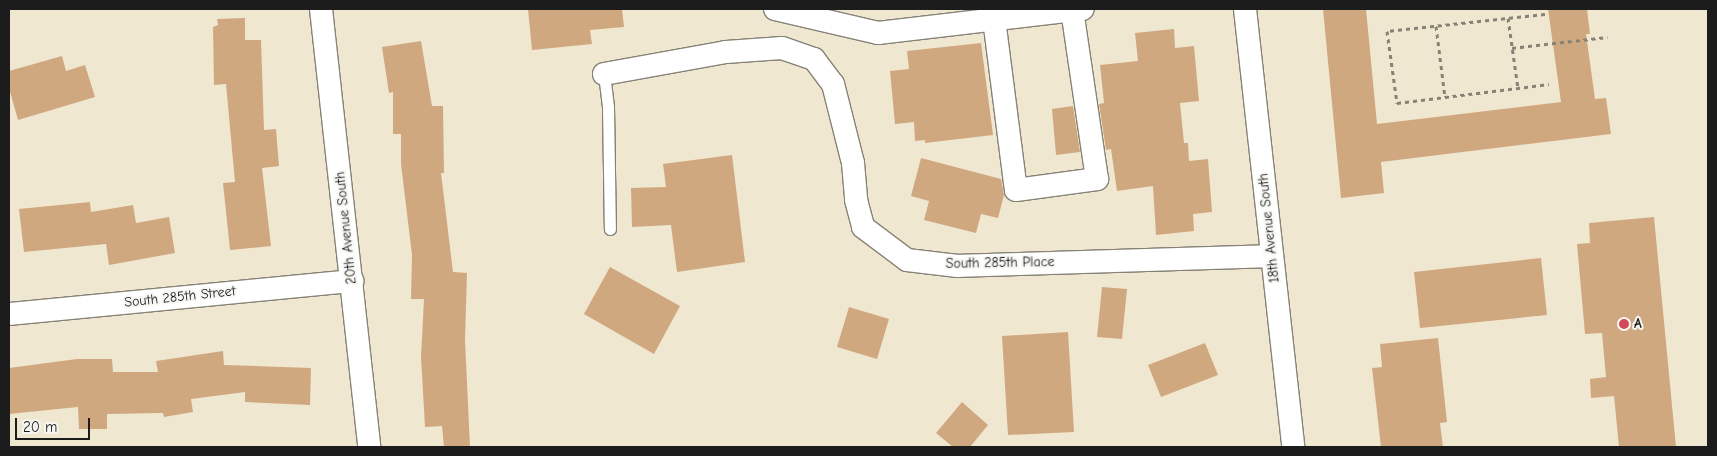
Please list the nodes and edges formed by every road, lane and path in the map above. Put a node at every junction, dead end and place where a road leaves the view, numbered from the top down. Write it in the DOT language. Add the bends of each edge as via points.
graph roads {
  1 [pos="321,9"];
  2 [pos="775,9"];
  3 [pos="1078,9"];
  4 [pos="1245,9"];
  5 [pos="1545,14"];
  6 [pos="1508,18"];
  7 [pos="994,19"];
  8 [pos="1436,26"];
  9 [pos="1607,37"];
  10 [pos="1512,48"];
  11 [pos="604,74"];
  12 [pos="1549,84"];
  13 [pos="1518,88"];
  14 [pos="1445,97"];
  15 [pos="610,229"];
  16 [pos="1271,256"];
  17 [pos="352,280"];
  18 [pos="9,314"];
  19 [pos="370,447"];
  20 [pos="1293,447"];
  1 -- 17 [label="street, 20th Avenue South"];
  2 -- 7 [label="street" via="878,33"];
  3 -- 7 [label="street"];
  3 -- 7 [label="street" via="1097,179 1016,190"];
  4 -- 16 [label="street, 18th Avenue South"];
  5 -- 6 [label="path"];
  6 -- 8 [label="path"];
  6 -- 10 [label="path"];
  8 -- 14 [label="path"];
  8 -- 14 [label="path" via="1387,32 1397,103"];
  9 -- 10 [label="path"];
  10 -- 13 [label="path"];
  11 -- 15 [label="lane" via="608,107"];
  11 -- 16 [label="street, South 285th Place" via="726,52 782,48 814,58 832,84 853,163 856,200 863,227 907,260 958,266"];
  12 -- 13 [label="path"];
  13 -- 14 [label="path"];
  16 -- 20 [label="street, 18th Avenue South"];
  17 -- 18 [label="street, South 285th Street"];
  17 -- 19 [label="street, 20th Avenue South"];
}
